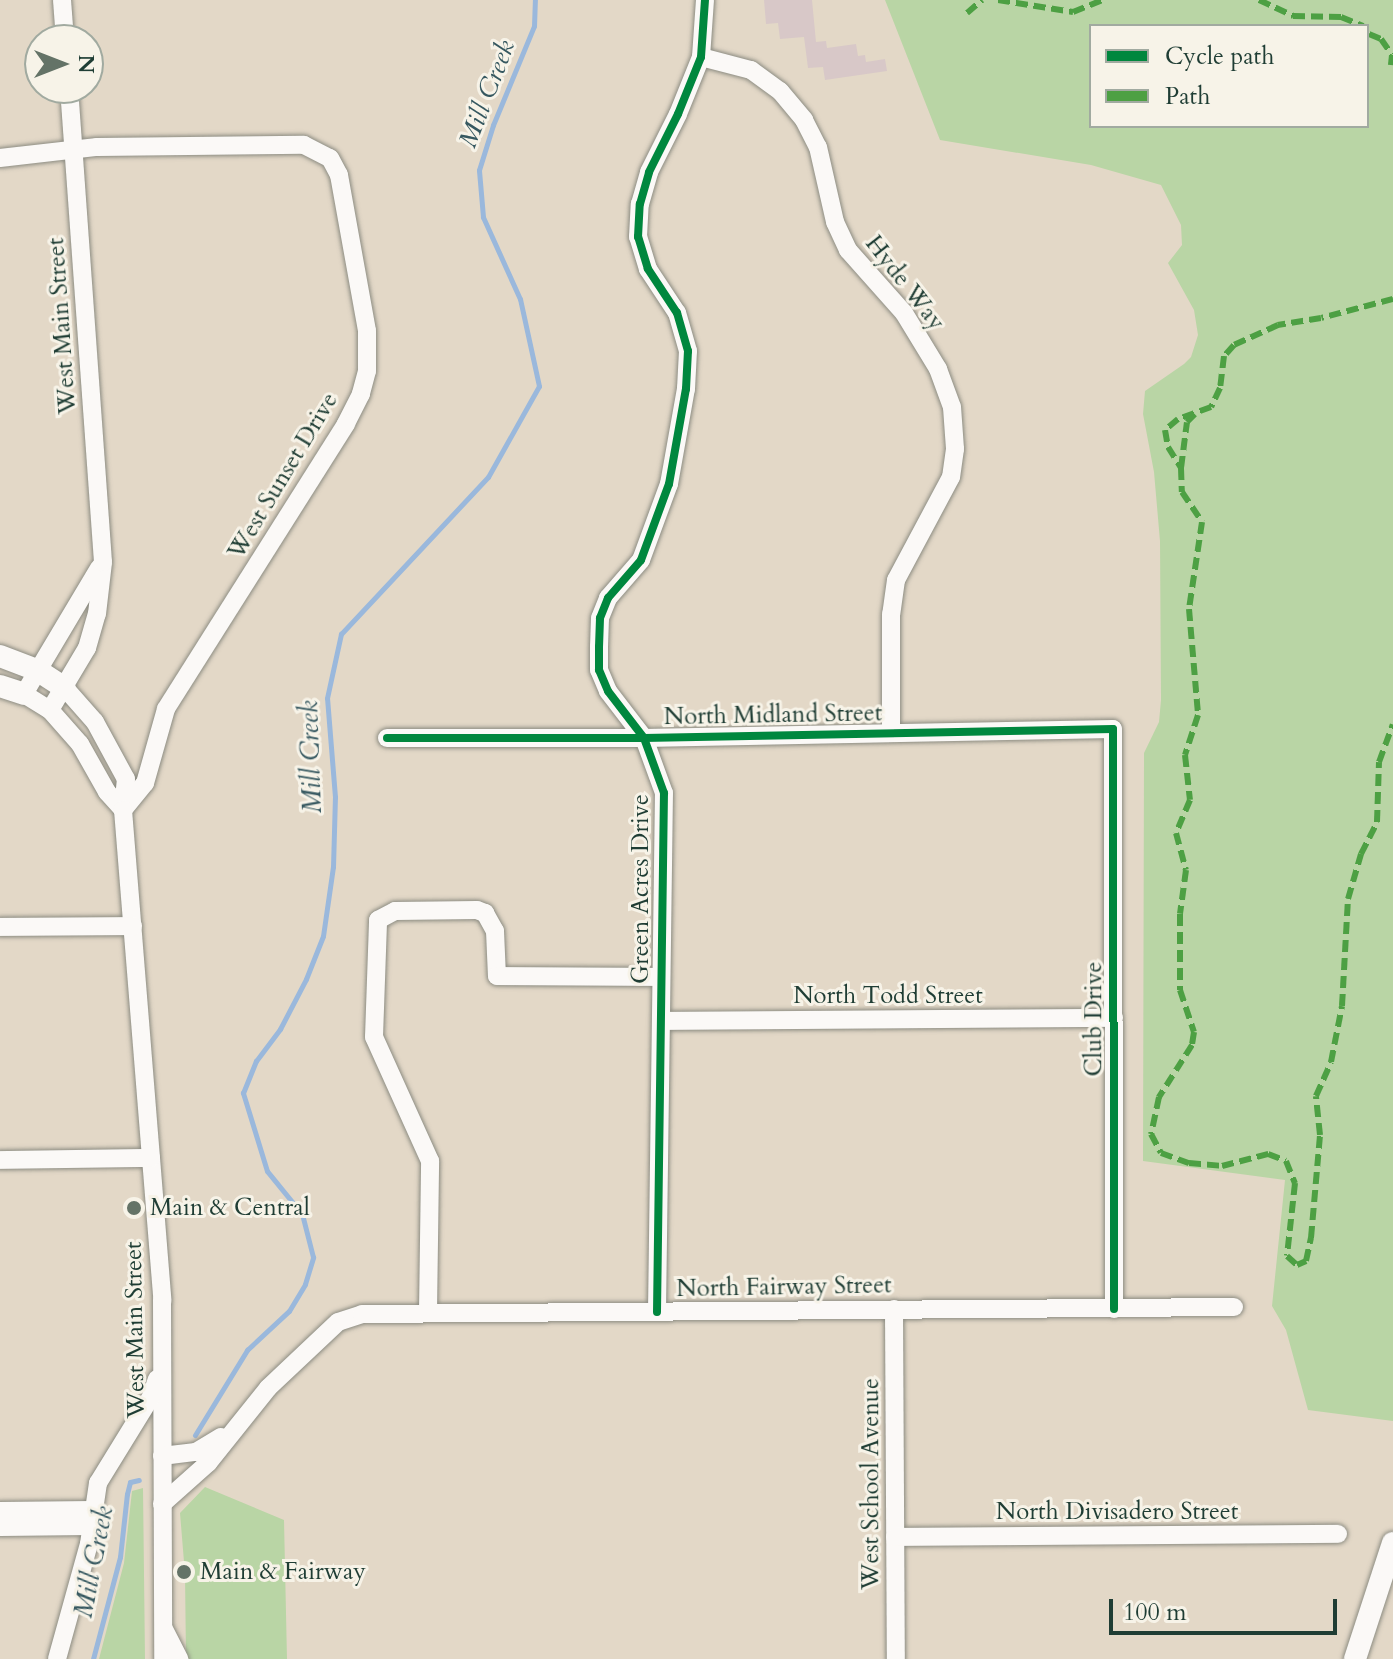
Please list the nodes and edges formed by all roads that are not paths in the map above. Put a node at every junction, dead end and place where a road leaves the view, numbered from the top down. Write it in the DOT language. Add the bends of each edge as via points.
graph roads {
  1 [pos="62,0"];
  2 [pos="705,0"];
  3 [pos="64,24"];
  4 [pos="701,57"];
  5 [pos="70,104"];
  6 [pos="74,151"];
  7 [pos="0,158"];
  8 [pos="103,562"];
  9 [pos="0,656"];
  10 [pos="37,670"];
  11 [pos="0,686"];
  12 [pos="65,688"];
  13 [pos="24,694"];
  14 [pos="50,710"];
  15 [pos="1113,729"];
  16 [pos="891,732"];
  17 [pos="387,738"];
  18 [pos="644,738"];
  19 [pos="123,810"];
  20 [pos="133,926"];
  21 [pos="0,927"];
  22 [pos="661,977"];
  23 [pos="1114,1018"];
  24 [pos="661,1021"];
  25 [pos="151,1158"];
  26 [pos="0,1160"];
  27 [pos="1234,1307"];
  28 [pos="894,1309"];
  29 [pos="1114,1309"];
  30 [pos="428,1312"];
  31 [pos="657,1312"];
  32 [pos="162,1362"];
  33 [pos="237,1427"];
  34 [pos="162,1447"];
  35 [pos="108,1463"];
  36 [pos="162,1504"];
  37 [pos="0,1511"];
  38 [pos="91,1518"];
  39 [pos="31,1519"];
  40 [pos="0,1527"];
  41 [pos="1338,1534"];
  42 [pos="895,1537"];
  43 [pos="1393,1543"];
  44 [pos="162,1627"];
  45 [pos="57,1659"];
  46 [pos="163,1659"];
  47 [pos="179,1659"];
  48 [pos="896,1659"];
  49 [pos="1355,1659"];
  1 -- 3 [label="street"];
  2 -- 4 [label="street, Green Acres Drive"];
  4 -- 16 [label="street, Hyde Way" via="751,70 780,91 804,120 818,147 835,222 848,250 904,313 938,369 952,407 951,477 896,580"];
  4 -- 18 [label="street, Green Acres Drive" via="640,204 638,237 648,269 677,313 688,351 672,468 641,560 608,598 600,618 599,670 608,691"];
  5 -- 6 [label="street, West Main Street"];
  6 -- 7 [label="street"];
  6 -- 8 [label="street, West Main Street"];
  6 -- 19 [label="street, West Sunset Drive" via="304,145 319,150 339,175 367,331 367,371 346,424 166,709 145,783"];
  8 -- 10 [label="street"];
  8 -- 12 [label="street, West Main Street" via="87,648"];
  9 -- 10 [label="main road"];
  10 -- 12 [label="main road"];
  10 -- 13 [label="street"];
  11 -- 13 [label="main road"];
  12 -- 14 [label="street, West Main Street"];
  12 -- 19 [label="street, West Main Street" via="113,750 126,779"];
  13 -- 14 [label="street"];
  14 -- 19 [label="street" via="80,744"];
  15 -- 16 [label="street, North Midland Street"];
  15 -- 23 [label="street, Club Drive"];
  16 -- 18 [label="street, North Midland Street"];
  17 -- 18 [label="street, North Midland Street"];
  18 -- 22 [label="street, Green Acres Drive" via="664,793"];
  19 -- 20 [label="street, West Main Street"];
  20 -- 21 [label="street"];
  20 -- 25 [label="street, West Main Street"];
  22 -- 24 [label="street, Green Acres Drive"];
  22 -- 30 [label="street" via="497,976 495,931 485,913 395,911 378,920 374,1037 430,1161"];
  23 -- 24 [label="street, North Todd Street"];
  23 -- 29 [label="street, Club Drive"];
  24 -- 31 [label="street, Green Acres Drive"];
  25 -- 26 [label="street"];
  25 -- 32 [label="street, West Main Street"];
  27 -- 29 [label="street, North Fairway Street"];
  28 -- 29 [label="street, North Fairway Street"];
  28 -- 31 [label="street, North Fairway Street"];
  28 -- 42 [label="street, West School Avenue"];
  30 -- 31 [label="street, North Fairway Street"];
  30 -- 33 [label="street, North Fairway Street" via="362,1314 338,1322 268,1388"];
  32 -- 34 [label="street, West Main Street"];
  32 -- 35 [label="street" via="151,1397"];
  33 -- 34 [label="street, North Fairway Street" via="196,1452"];
  33 -- 36 [label="street, North Fairway Street" via="208,1463"];
  34 -- 35 [label="street, North Fairway Street" via="135,1441"];
  34 -- 36 [label="street, West Main Street"];
  35 -- 38 [label="street"];
  36 -- 44 [label="street, West Main Street"];
  37 -- 39 [label="street"];
  38 -- 39 [label="street"];
  38 -- 45 [label="street" via="89,1544"];
  39 -- 40 [label="street"];
  41 -- 42 [label="street, North Divisadero Street"];
  42 -- 48 [label="street, West School Avenue"];
  43 -- 49 [label="main road"];
  44 -- 46 [label="street, West Main Street"];
  44 -- 47 [label="street"];
}
